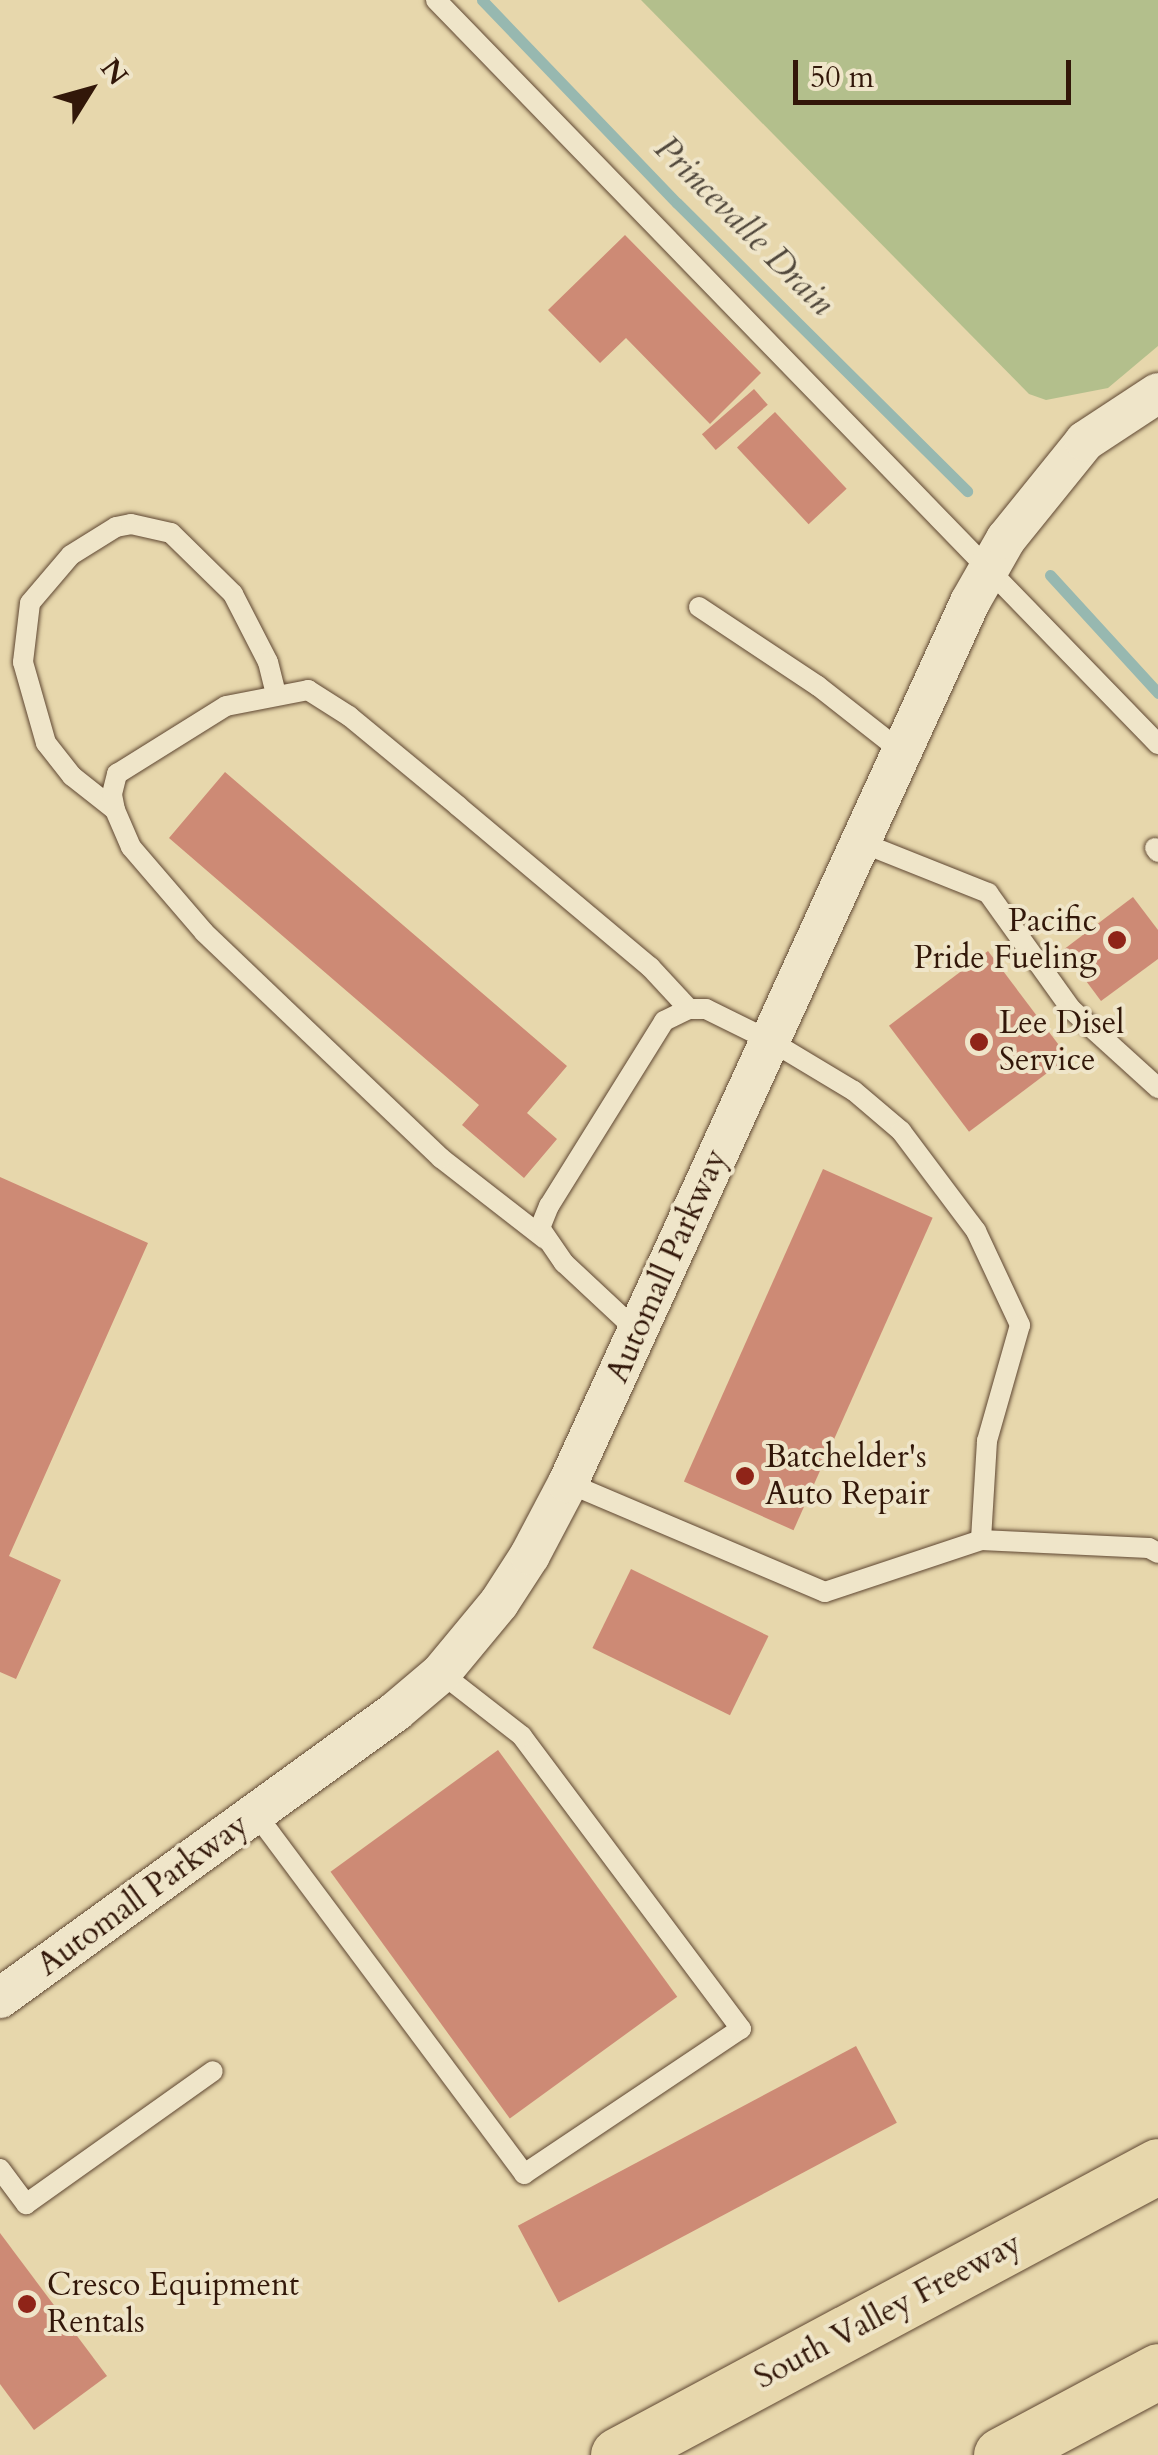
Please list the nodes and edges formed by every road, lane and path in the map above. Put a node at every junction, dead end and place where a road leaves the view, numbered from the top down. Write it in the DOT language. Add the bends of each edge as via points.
graph roads {
  1 [pos="436,0"];
  2 [pos="1158,393"];
  3 [pos="989,567"];
  4 [pos="699,607"];
  5 [pos="276,694"];
  6 [pos="1158,744"];
  7 [pos="901,751"];
  8 [pos="115,810"];
  9 [pos="860,842"];
  10 [pos="689,1008"];
  11 [pos="770,1040"];
  12 [pos="1158,1088"];
  13 [pos="545,1240"];
  14 [pos="637,1331"];
  15 [pos="568,1483"];
  16 [pos="980,1540"];
  17 [pos="1158,1553"];
  18 [pos="441,1673"];
  19 [pos="256,1814"];
  20 [pos="0,1998"];
  21 [pos="213,2071"];
  22 [pos="1158,2166"];
  23 [pos="0,2169"];
  24 [pos="1158,2371"];
  25 [pos="618,2455"];
  26 [pos="1001,2455"];
  1 -- 3 [label="lane"];
  2 -- 3 [label="street, Automall Parkway" via="1084,440"];
  3 -- 6 [label="lane"];
  3 -- 7 [label="street, Automall Parkway"];
  4 -- 7 [label="lane"];
  5 -- 8 [label="lane" via="226,706 128,764 112,794"];
  5 -- 8 [label="lane" via="268,662 234,594 171,533 116,527 71,555 30,604 22,662 46,743 72,776"];
  5 -- 10 [label="lane" via="308,690 349,716"];
  7 -- 9 [label="street, Automall Parkway"];
  8 -- 13 [label="lane" via="132,847 204,932 441,1158"];
  9 -- 11 [label="street, Automall Parkway"];
  9 -- 12 [label="lane" via="988,893 1072,1009"];
  10 -- 11 [label="lane" via="722,1015"];
  10 -- 13 [label="lane" via="664,1020 549,1206 540,1228"];
  11 -- 14 [label="street, Automall Parkway"];
  11 -- 16 [label="lane" via="854,1091 902,1131 976,1230 1020,1324 987,1440"];
  13 -- 14 [label="lane"];
  14 -- 15 [label="street, Automall Parkway"];
  15 -- 16 [label="lane" via="826,1592"];
  15 -- 18 [label="street, Automall Parkway" via="516,1578"];
  16 -- 17 [label="lane"];
  18 -- 19 [label="street, Automall Parkway"];
  18 -- 19 [label="lane" via="522,1736 740,2029 524,2174"];
  19 -- 20 [label="street, Automall Parkway"];
  21 -- 23 [label="lane" via="26,2204"];
  22 -- 25 [label="highway, South Valley Freeway"];
  24 -- 26 [label="highway"];
}
